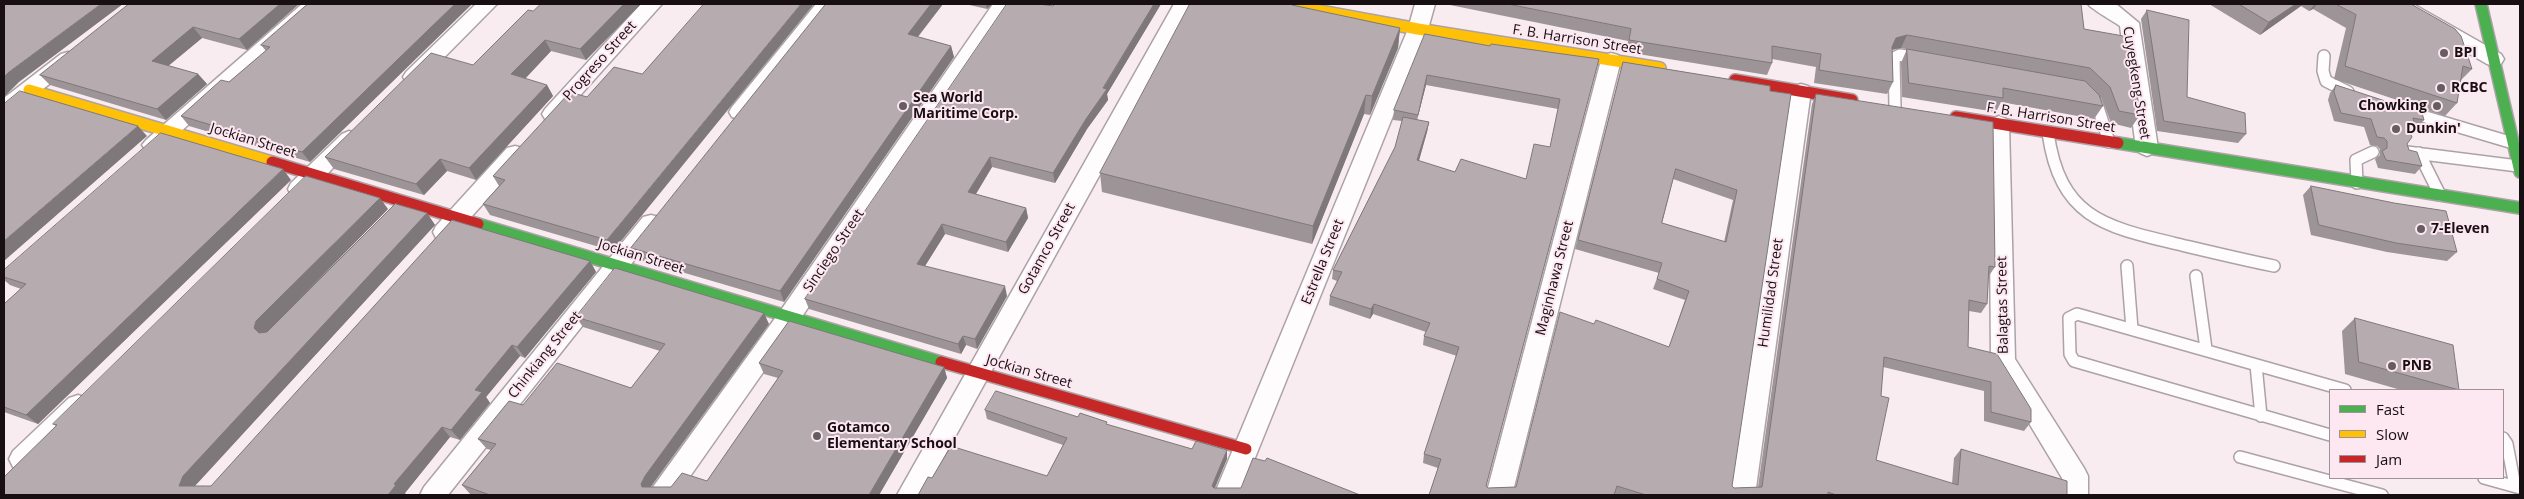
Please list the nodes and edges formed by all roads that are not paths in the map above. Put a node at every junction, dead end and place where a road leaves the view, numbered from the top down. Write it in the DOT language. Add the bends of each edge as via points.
graph roads {
  1 [pos="314,4"];
  2 [pos="487,4"];
  3 [pos="652,4"];
  4 [pos="826,4"];
  5 [pos="1002,4"];
  6 [pos="1184,4"];
  7 [pos="1282,4"];
  8 [pos="1425,4"];
  9 [pos="2098,4"];
  10 [pos="2399,4"];
  11 [pos="2481,4"];
  12 [pos="1418,29"];
  13 [pos="83,47"];
  14 [pos="2324,56"];
  15 [pos="2494,59"];
  16 [pos="1611,60"];
  17 [pos="1931,61"];
  18 [pos="1668,70"];
  19 [pos="1725,79"];
  20 [pos="28,90"];
  21 [pos="2085,90"];
  22 [pos="1801,91"];
  23 [pos="397,93"];
  24 [pos="2358,95"];
  25 [pos="1866,102"];
  26 [pos="1895,107"];
  27 [pos="2396,108"];
  28 [pos="4,109"];
  29 [pos="1942,115"];
  30 [pos="1999,124"];
  31 [pos="362,127"];
  32 [pos="728,127"];
  33 [pos="169,132"];
  34 [pos="2048,132"];
  35 [pos="2109,142"];
  36 [pos="2513,143"];
  37 [pos="2147,148"];
  38 [pos="2372,152"];
  39 [pos="2407,152"];
  40 [pos="2419,153"];
  41 [pos="139,158"];
  42 [pos="2519,169"];
  43 [pos="313,174"];
  44 [pos="2357,183"];
  45 [pos="2440,196"];
  46 [pos="285,202"];
  47 [pos="666,204"];
  48 [pos="2520,208"];
  49 [pos="457,218"];
  50 [pos="430,247"];
  51 [pos="617,266"];
  52 [pos="2127,266"];
  53 [pos="2274,266"];
  54 [pos="2196,276"];
  55 [pos="789,317"];
  56 [pos="2132,329"];
  57 [pos="2206,349"];
  58 [pos="2256,364"];
  59 [pos="978,373"];
  60 [pos="2342,389"];
  61 [pos="93,390"];
  62 [pos="2261,416"];
  63 [pos="2329,435"];
  64 [pos="2504,440"];
  65 [pos="1246,449"];
  66 [pos="2240,457"];
  67 [pos="22,459"];
  68 [pos="2488,479"];
  69 [pos="2518,487"];
  70 [pos="433,495"];
  71 [pos="662,495"];
  72 [pos="910,495"];
  73 [pos="1227,495"];
  74 [pos="1499,495"];
  75 [pos="1742,495"];
  76 [pos="2074,495"];
  77 [pos="2382,495"];
  1 -- 33 [label="street"];
  2 -- 23 [label="street"];
  3 -- 49 [label="street, Progreso Street"];
  4 -- 32 [label="street"];
  5 -- 55 [label="street, Sinciego Street"];
  6 -- 59 [label="street, Gotamco Street"];
  7 -- 12 [label="main road, F. B. Harrison Street"];
  8 -- 12 [label="street, Estrella Street"];
  9 -- 37 [label="street, Cuyegkeng Street" via="2129,23"];
  10 -- 15 [label="street"];
  11 -- 15 [label="main road"];
  12 -- 16 [label="main road, F. B. Harrison Street"];
  12 -- 65 [label="street, Estrella Street"];
  13 -- 20 [label="street"];
  14 -- 24 [label="lane" via="2324,81"];
  15 -- 36 [label="main road"];
  16 -- 18 [label="main road, F. B. Harrison Street"];
  16 -- 74 [label="street, Maginhawa Street"];
  17 -- 26 [label="lane" via="1895,56"];
  19 -- 22 [label="main road"];
  20 -- 28 [label="street"];
  20 -- 33 [label="main road, Jockian Street"];
  21 -- 35 [label="lane" via="2097,104"];
  22 -- 25 [label="main road"];
  22 -- 75 [label="street, Humilidad Street"];
  27 -- 36 [label="lane"];
  29 -- 30 [label="main road, F. B. Harrison Street"];
  30 -- 34 [label="main road, F. B. Harrison Street"];
  30 -- 76 [label="street, Balagtas Street" via="2003,360 2075,476"];
  31 -- 43 [label="street"];
  33 -- 41 [label="street"];
  33 -- 43 [label="main road, Jockian Street"];
  34 -- 35 [label="main road, F. B. Harrison Street"];
  34 -- 53 [label="lane" via="2050,150 2063,183 2075,200 2099,221 2155,239"];
  35 -- 37 [label="main road, F. B. Harrison Street"];
  36 -- 42 [label="main road"];
  37 -- 44 [label="main road, F. B. Harrison Street"];
  38 -- 44 [label="lane" via="2356,160"];
  39 -- 40 [label="lane"];
  40 -- 42 [label="lane"];
  40 -- 45 [label="lane"];
  43 -- 46 [label="street"];
  43 -- 49 [label="main road, Jockian Street" via="403,206"];
  44 -- 45 [label="main road, F. B. Harrison Street"];
  45 -- 48 [label="main road, F. B. Harrison Street"];
  47 -- 51 [label="street, Chinkiang Street"];
  49 -- 50 [label="street, Progreso Street"];
  49 -- 51 [label="main road, Jockian Street"];
  51 -- 55 [label="main road, Jockian Street"];
  51 -- 70 [label="street, Chinkiang Street"];
  52 -- 56 [label="lane"];
  54 -- 57 [label="lane"];
  55 -- 59 [label="main road, Jockian Street"];
  55 -- 71 [label="street, Sinciego Street"];
  56 -- 57 [label="lane"];
  56 -- 62 [label="lane" via="2072,315 2069,318 2072,357"];
  57 -- 58 [label="lane"];
  58 -- 60 [label="lane"];
  58 -- 62 [label="lane"];
  59 -- 65 [label="main road, Jockian Street"];
  59 -- 72 [label="street, Gotamco Street"];
  61 -- 67 [label="street"];
  62 -- 63 [label="lane"];
  64 -- 69 [label="lane"];
  65 -- 73 [label="street, Estrella Street"];
  66 -- 77 [label="lane"];
  68 -- 69 [label="lane"];
}
